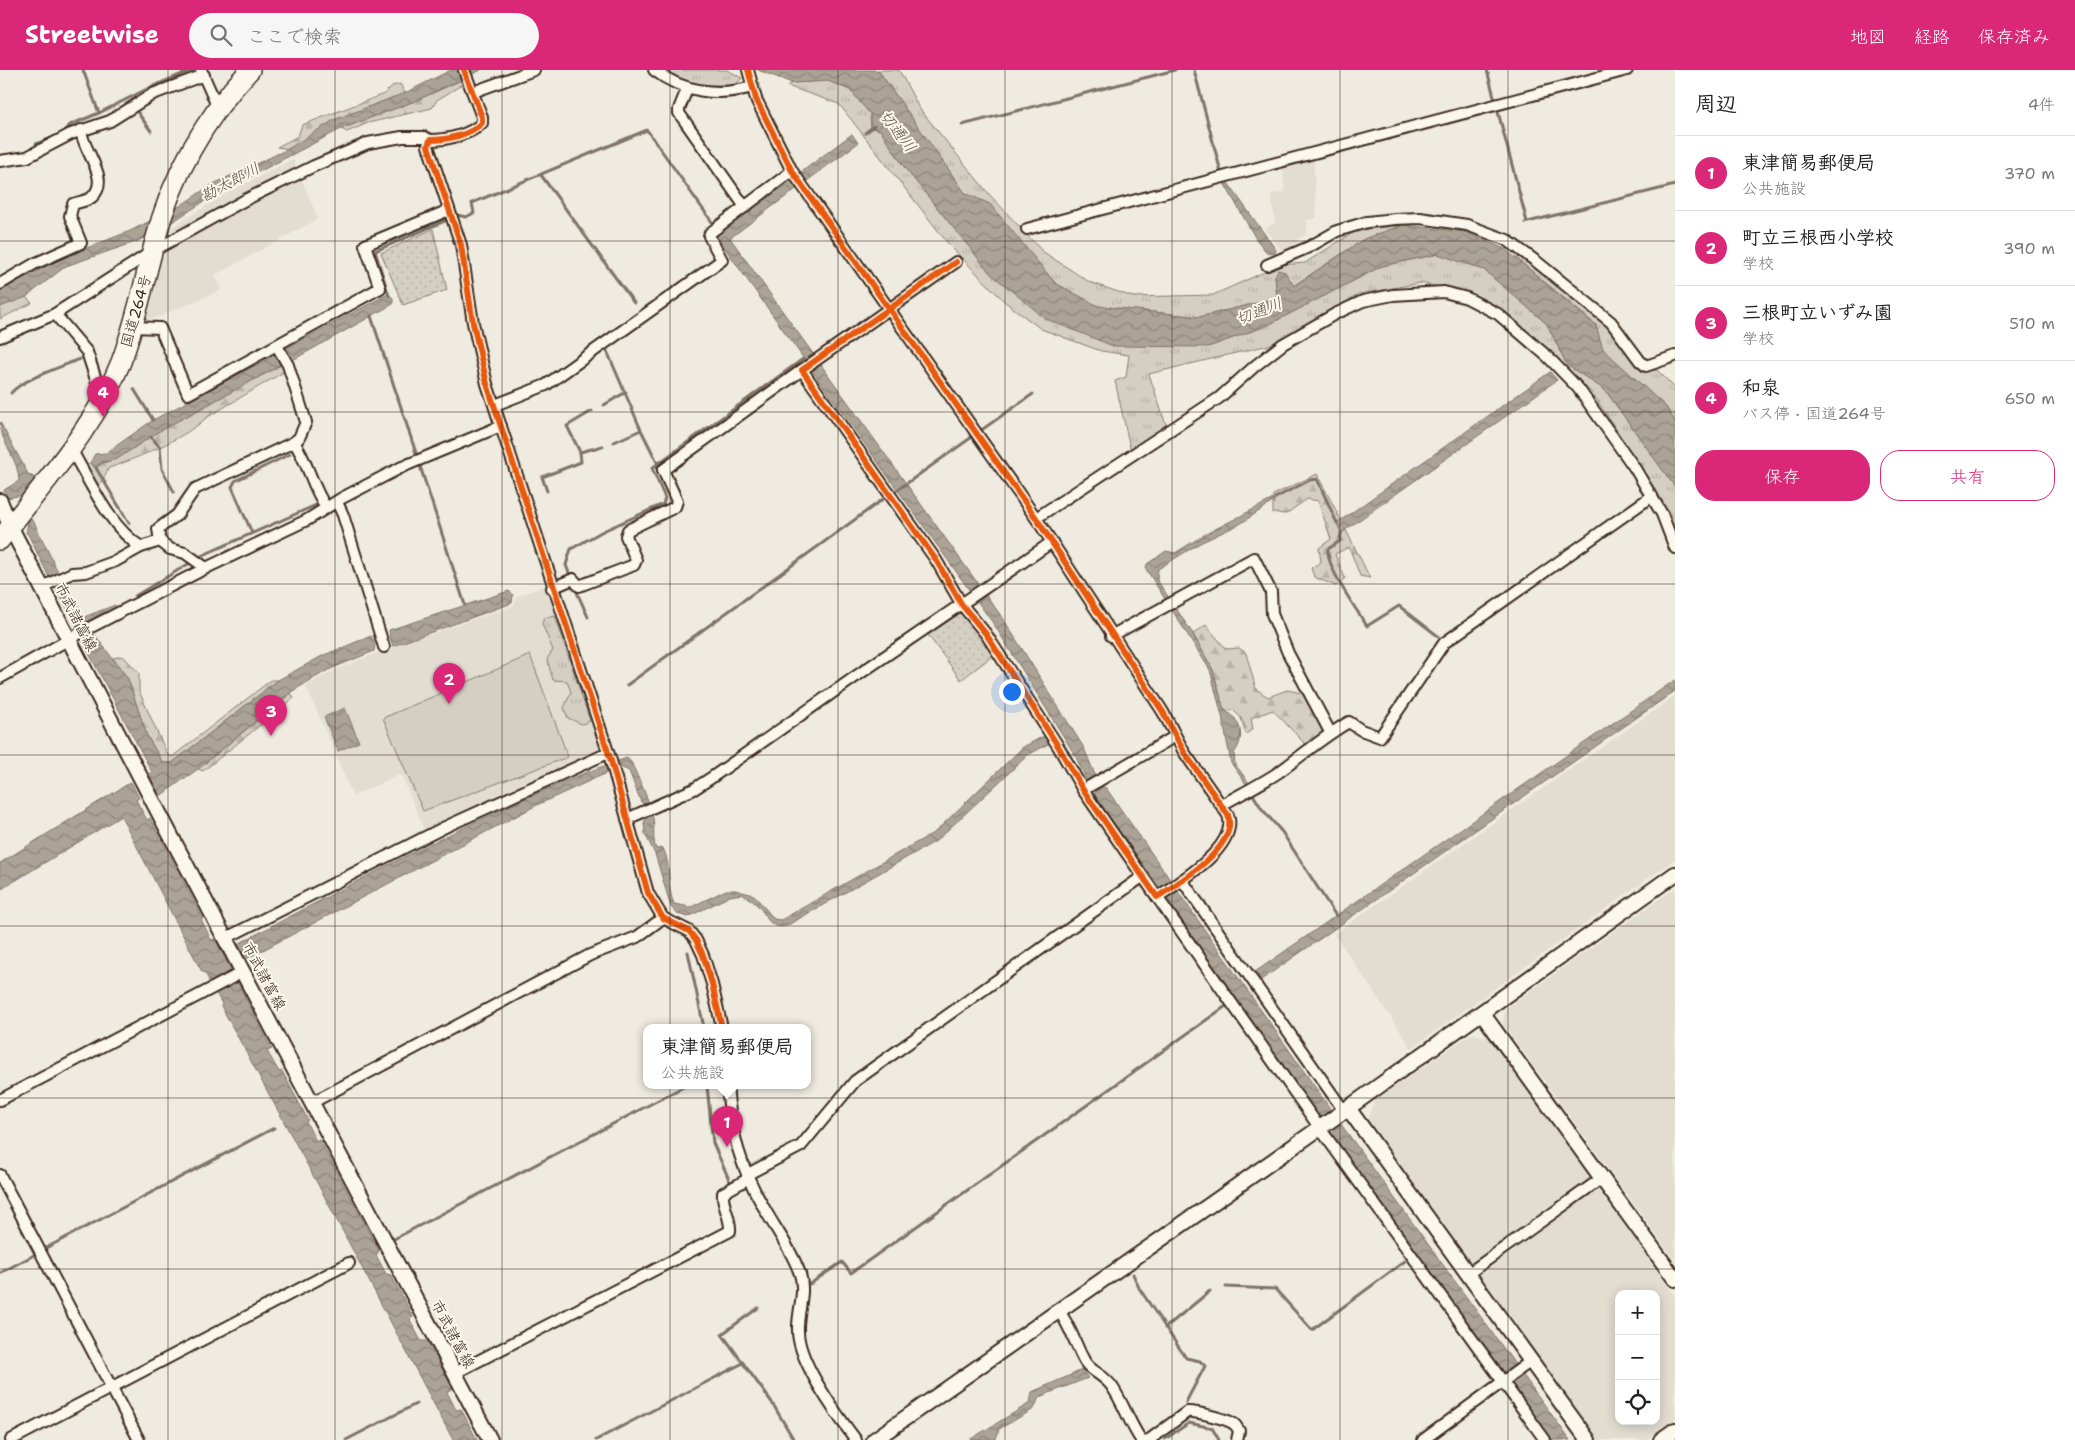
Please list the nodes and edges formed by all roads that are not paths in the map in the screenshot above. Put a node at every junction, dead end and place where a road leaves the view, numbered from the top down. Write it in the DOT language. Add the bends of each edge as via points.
graph roads {
  1 [pos="250,70"];
  2 [pos="464,70"];
  3 [pos="534,70"];
  4 [pos="654,70"];
  5 [pos="1627,70"];
  6 [pos="203,73"];
  7 [pos="750,79"];
  8 [pos="687,89"];
  9 [pos="473,92"];
  10 [pos="218,108"];
  11 [pos="81,130"];
  12 [pos="430,140"];
  13 [pos="0,161"];
  14 [pos="793,173"];
  15 [pos="744,206"];
  16 [pos="449,210"];
  17 [pos="1027,229"];
  18 [pos="154,245"];
  19 [pos="956,262"];
  20 [pos="1267,265"];
  21 [pos="0,284"];
  22 [pos="888,309"];
  23 [pos="55,314"];
  24 [pos="133,327"];
  25 [pos="0,336"];
  26 [pos="277,346"];
  27 [pos="1675,356"];
  28 [pos="804,369"];
  29 [pos="105,397"];
  30 [pos="495,405"];
  31 [pos="501,426"];
  32 [pos="294,442"];
  33 [pos="71,449"];
  34 [pos="1652,496"];
  35 [pos="0,501"];
  36 [pos="336,502"];
  37 [pos="326,507"];
  38 [pos="1036,518"];
  39 [pos="5,533"];
  40 [pos="160,541"];
  41 [pos="1052,542"];
  42 [pos="140,547"];
  43 [pos="1675,548"];
  44 [pos="206,568"];
  45 [pos="52,582"];
  46 [pos="552,588"];
  47 [pos="962,605"];
  48 [pos="74,636"];
  49 [pos="1111,636"];
  50 [pos="384,647"];
  51 [pos="0,678"];
  52 [pos="1330,732"];
  53 [pos="1174,737"];
  54 [pos="609,757"];
  55 [pos="1091,786"];
  56 [pos="1222,805"];
  57 [pos="627,818"];
  58 [pos="1675,874"];
  59 [pos="1142,877"];
  60 [pos="1178,883"];
  61 [pos="1160,895"];
  62 [pos="663,918"];
  63 [pos="226,938"];
  64 [pos="240,973"];
  65 [pos="1482,1013"];
  66 [pos="721,1024"];
  67 [pos="727,1089"];
  68 [pos="0,1100"];
  69 [pos="313,1102"];
  70 [pos="1344,1111"];
  71 [pos="1319,1127"];
  72 [pos="748,1174"];
  73 [pos="0,1175"];
  74 [pos="1602,1178"];
  75 [pos="349,1263"];
  76 [pos="1469,1273"];
  77 [pos="1675,1279"];
  78 [pos="1058,1310"];
  79 [pos="1528,1364"];
  80 [pos="455,1373"];
  81 [pos="1505,1381"];
  82 [pos="111,1388"];
  83 [pos="1675,1430"];
  84 [pos="11,1440"];
  85 [pos="139,1440"];
  86 [pos="490,1440"];
  87 [pos="856,1440"];
  88 [pos="874,1440"];
  89 [pos="1141,1440"];
  90 [pos="1149,1440"];
  91 [pos="1237,1440"];
  92 [pos="1423,1440"];
  93 [pos="1545,1440"];
  94 [pos="1588,1440"];
  95 [pos="1661,1440"];
  1 -- 10 [label="highway, 国道264号"];
  2 -- 9 [label="street"];
  3 -- 9 [label="street"];
  4 -- 8 [label="street"];
  5 -- 17 [label="street"];
  6 -- 10 [label="street"];
  6 -- 11 [label="street" via="153,94 110,121"];
  7 -- 8 [label="street" via="737,92"];
  7 -- 14 [label="street"];
  8 -- 15 [label="street" via="679,114"];
  9 -- 12 [label="street" via="482,123 445,140"];
  10 -- 18 [label="highway, 国道264号" via="176,181"];
  11 -- 13 [label="street" via="28,157"];
  11 -- 21 [label="street" via="81,137 98,172 97,188 91,198 73,204 70,216 82,243 34,264"];
  12 -- 16 [label="street" via="428,146"];
  12 -- 18 [label="street" via="402,137 368,143"];
  14 -- 15 [label="street"];
  14 -- 22 [label="street"];
  15 -- 30 [label="street" via="710,233 722,260 546,385"];
  16 -- 26 [label="street" via="364,246 380,288"];
  16 -- 30 [label="street" via="461,245 472,323"];
  18 -- 23 [label="street"];
  18 -- 24 [label="highway, 国道264号"];
  19 -- 22 [label="street"];
  20 -- 27 [label="street" via="1310,247 1337,231 1367,222 1420,218 1467,225 1507,240 1537,262 1611,322 1646,366"];
  22 -- 28 [label="street"];
  22 -- 38 [label="street"];
  23 -- 25 [label="street"];
  23 -- 29 [label="street" via="87,352 99,389"];
  24 -- 26 [label="street" via="160,328 188,394"];
  24 -- 29 [label="highway, 国道264号"];
  26 -- 32 [label="street" via="288,365 306,422"];
  28 -- 46 [label="street" via="663,470 676,501 675,507 628,530 626,536 636,560 634,565 579,586 573,579"];
  28 -- 47 [label="street" via="936,560"];
  29 -- 33 [label="highway, 国道264号"];
  30 -- 31 [label="street"];
  31 -- 36 [label="street" via="411,463"];
  31 -- 46 [label="street"];
  32 -- 37 [label="street"];
  32 -- 40 [label="street" via="195,489 177,515 158,529"];
  33 -- 39 [label="highway, 国道264号"];
  33 -- 42 [label="street" via="108,512 130,540"];
  34 -- 38 [label="street" via="1578,388 1548,357 1498,314 1467,298 1444,292 1393,295 1335,314 1284,344 1219,398"];
  34 -- 43 [label="street"];
  34 -- 52 [label="street" via="1444,643 1380,737 1349,722"];
  35 -- 39 [label="street, 市武諸富線"];
  36 -- 37 [label="street"];
  36 -- 50 [label="street" via="343,515"];
  37 -- 44 [label="street" via="307,520"];
  38 -- 41 [label="street"];
  39 -- 45 [label="street, 市武諸富線"];
  40 -- 42 [label="street"];
  40 -- 44 [label="street" via="170,550 185,553"];
  41 -- 47 [label="street"];
  41 -- 49 [label="street"];
  42 -- 45 [label="street" via="116,561"];
  44 -- 48 [label="street"];
  45 -- 48 [label="street, 市武諸富線"];
  46 -- 54 [label="street"];
  47 -- 55 [label="street" via="986,634 1058,746"];
  47 -- 57 [label="street" via="712,778"];
  48 -- 51 [label="street"];
  48 -- 63 [label="street, 市武諸富線"];
  49 -- 52 [label="street" via="1254,558 1271,592 1272,614 1288,653"];
  49 -- 53 [label="street" via="1162,712"];
  52 -- 56 [label="street" via="1277,773"];
  53 -- 55 [label="street"];
  53 -- 56 [label="street"];
  54 -- 57 [label="street"];
  54 -- 63 [label="street" via="445,827"];
  55 -- 59 [label="street"];
  56 -- 60 [label="street" via="1230,822 1226,836 1203,863"];
  57 -- 62 [label="street" via="648,893"];
  58 -- 65 [label="street"];
  59 -- 61 [label="street"];
  59 -- 72 [label="street" via="855,1081 801,1146"];
  60 -- 61 [label="street"];
  60 -- 70 [label="street"];
  61 -- 71 [label="street"];
  62 -- 66 [label="street" via="689,931 696,940 712,984"];
  62 -- 69 [label="street" via="637,937 590,955"];
  63 -- 64 [label="street, 市武諸富線"];
  64 -- 68 [label="street"];
  64 -- 69 [label="street, 市武諸富線"];
  65 -- 70 [label="street"];
  65 -- 74 [label="street"];
  67 -- 72 [label="street" via="732,1129"];
  69 -- 80 [label="street, 市武諸富線"];
  70 -- 71 [label="street"];
  70 -- 76 [label="street"];
  71 -- 78 [label="street"];
  71 -- 81 [label="street"];
  72 -- 80 [label="street" via="746,1180 723,1193 722,1200 731,1221 730,1231"];
  72 -- 87 [label="street" via="763,1207 785,1240 800,1275 799,1344 837,1415"];
  73 -- 82 [label="street"];
  74 -- 76 [label="street"];
  74 -- 77 [label="street"];
  75 -- 82 [label="street"];
  76 -- 79 [label="street"];
  78 -- 88 [label="street"];
  78 -- 89 [label="street" via="1086,1363 1113,1388"];
  79 -- 81 [label="street"];
  79 -- 94 [label="street"];
  80 -- 86 [label="street, 市武諸富線"];
  81 -- 92 [label="street"];
  81 -- 93 [label="street"];
  82 -- 84 [label="street"];
  82 -- 85 [label="street"];
  83 -- 95 [label="street"];
  90 -- 91 [label="street" via="1192,1411 1234,1424 1239,1431"];
}
